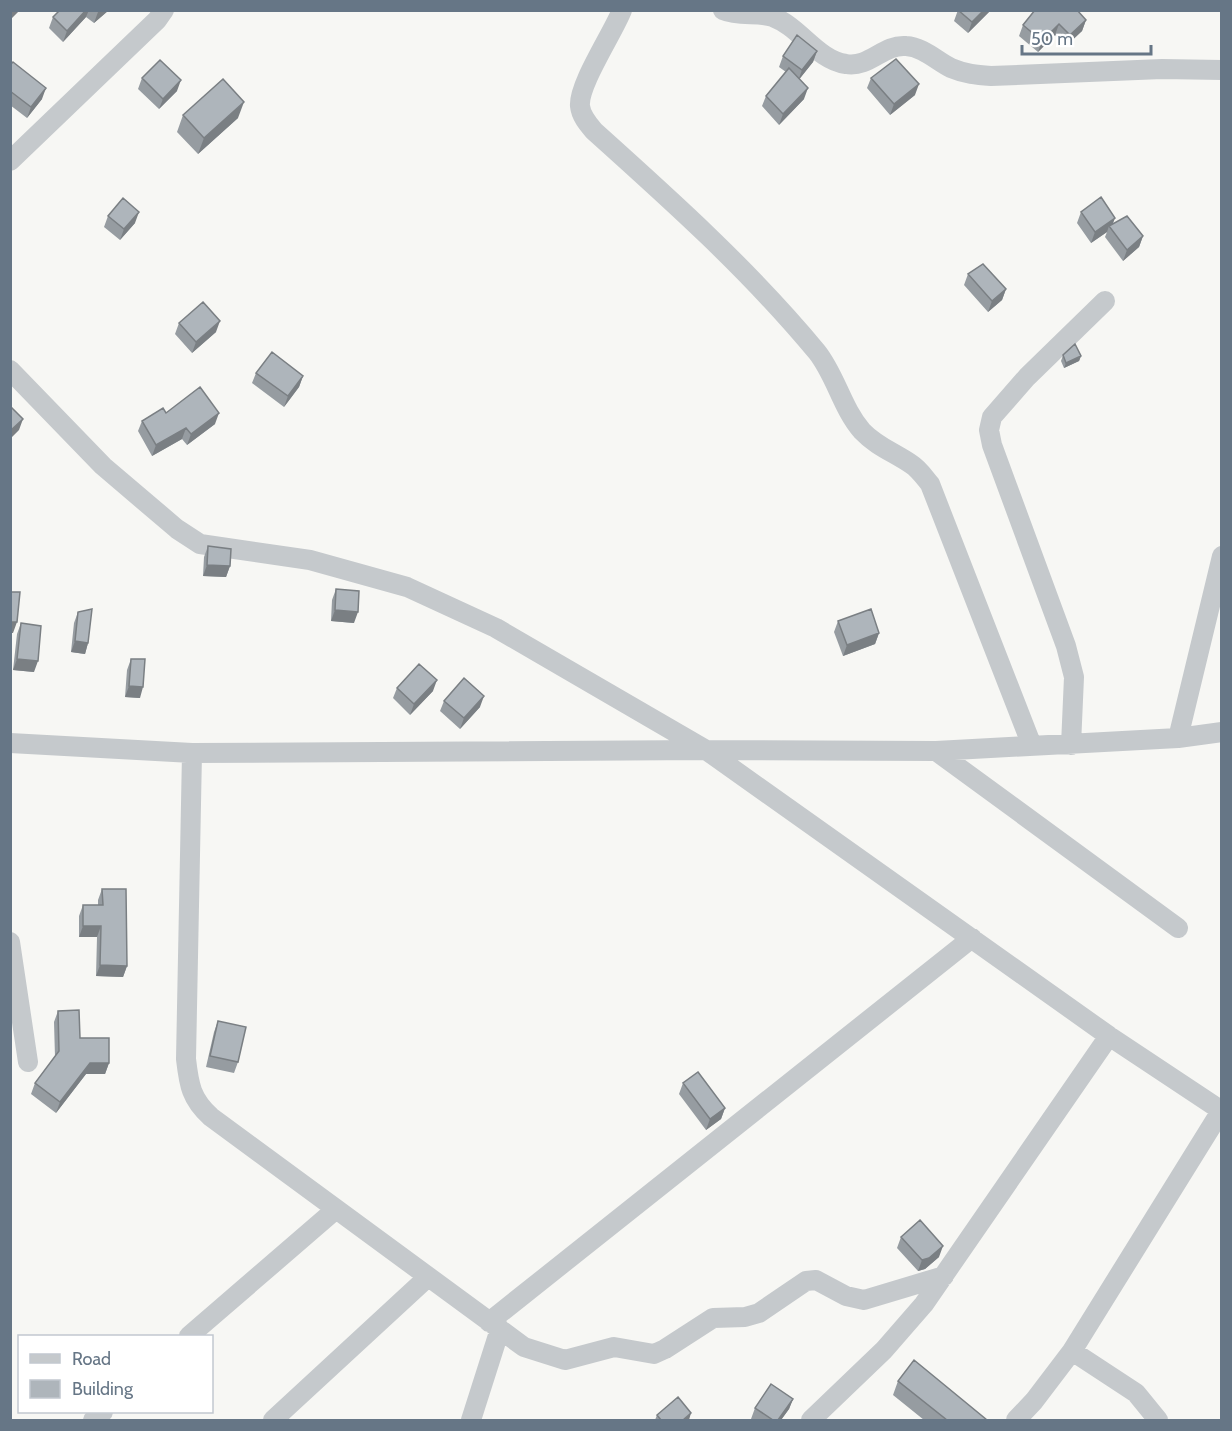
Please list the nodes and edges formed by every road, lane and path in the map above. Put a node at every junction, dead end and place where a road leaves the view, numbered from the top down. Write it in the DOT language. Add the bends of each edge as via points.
graph roads {
  1 [pos="622,10"];
  2 [pos="723,10"];
  3 [pos="156,14"];
  4 [pos="1221,69"];
  5 [pos="10,161"];
  6 [pos="1105,302"];
  7 [pos="10,370"];
  8 [pos="1221,556"];
  9 [pos="1221,732"];
  10 [pos="1178,738"];
  11 [pos="10,743"];
  12 [pos="1071,745"];
  13 [pos="1032,746"];
  14 [pos="706,750"];
  15 [pos="936,751"];
  16 [pos="192,753"];
  17 [pos="1178,928"];
  18 [pos="972,938"];
  19 [pos="10,942"];
  20 [pos="1109,1036"];
  21 [pos="28,1062"];
  22 [pos="1221,1111"];
  23 [pos="335,1210"];
  24 [pos="944,1276"];
  25 [pos="428,1277"];
  26 [pos="495,1326"];
  27 [pos="190,1335"];
  28 [pos="1072,1351"];
  29 [pos="273,1420"];
  30 [pos="471,1420"];
  31 [pos="811,1420"];
  32 [pos="1016,1420"];
  33 [pos="1158,1420"];
  1 -- 13 [label="street" via="582,91 580,106 584,118 711,237 783,313 819,355 862,431 911,464 930,484"];
  2 -- 4 [label="street" via="772,17 833,60 847,64 864,64 893,46 908,46 967,74 991,76"];
  3 -- 5 [label="street"];
  6 -- 12 [label="street" via="1027,377 992,417 989,430 1066,646 1074,677"];
  7 -- 14 [label="street" via="103,466 200,544 310,560 407,587 496,628"];
  8 -- 10 [label="street"];
  9 -- 10 [label="street"];
  10 -- 12 [label="street"];
  11 -- 16 [label="street"];
  12 -- 13 [label="street"];
  13 -- 15 [label="street"];
  14 -- 15 [label="street"];
  14 -- 16 [label="street"];
  14 -- 18 [label="street"];
  15 -- 17 [label="street"];
  16 -- 23 [label="street" via="186,1059 192,1093 211,1117"];
  18 -- 20 [label="street"];
  18 -- 26 [label="street"];
  19 -- 21 [label="street"];
  20 -- 22 [label="street"];
  20 -- 24 [label="street"];
  22 -- 28 [label="street"];
  23 -- 25 [label="street"];
  23 -- 27 [label="street"];
  24 -- 26 [label="street" via="864,1300 846,1296 816,1280 806,1281 759,1313 712,1317 654,1354 614,1347 565,1360 524,1347"];
  24 -- 31 [label="street" via="884,1350"];
  25 -- 26 [label="street"];
  25 -- 29 [label="street"];
  26 -- 30 [label="street"];
  28 -- 32 [label="street"];
  28 -- 33 [label="street" via="1136,1393"];
}
